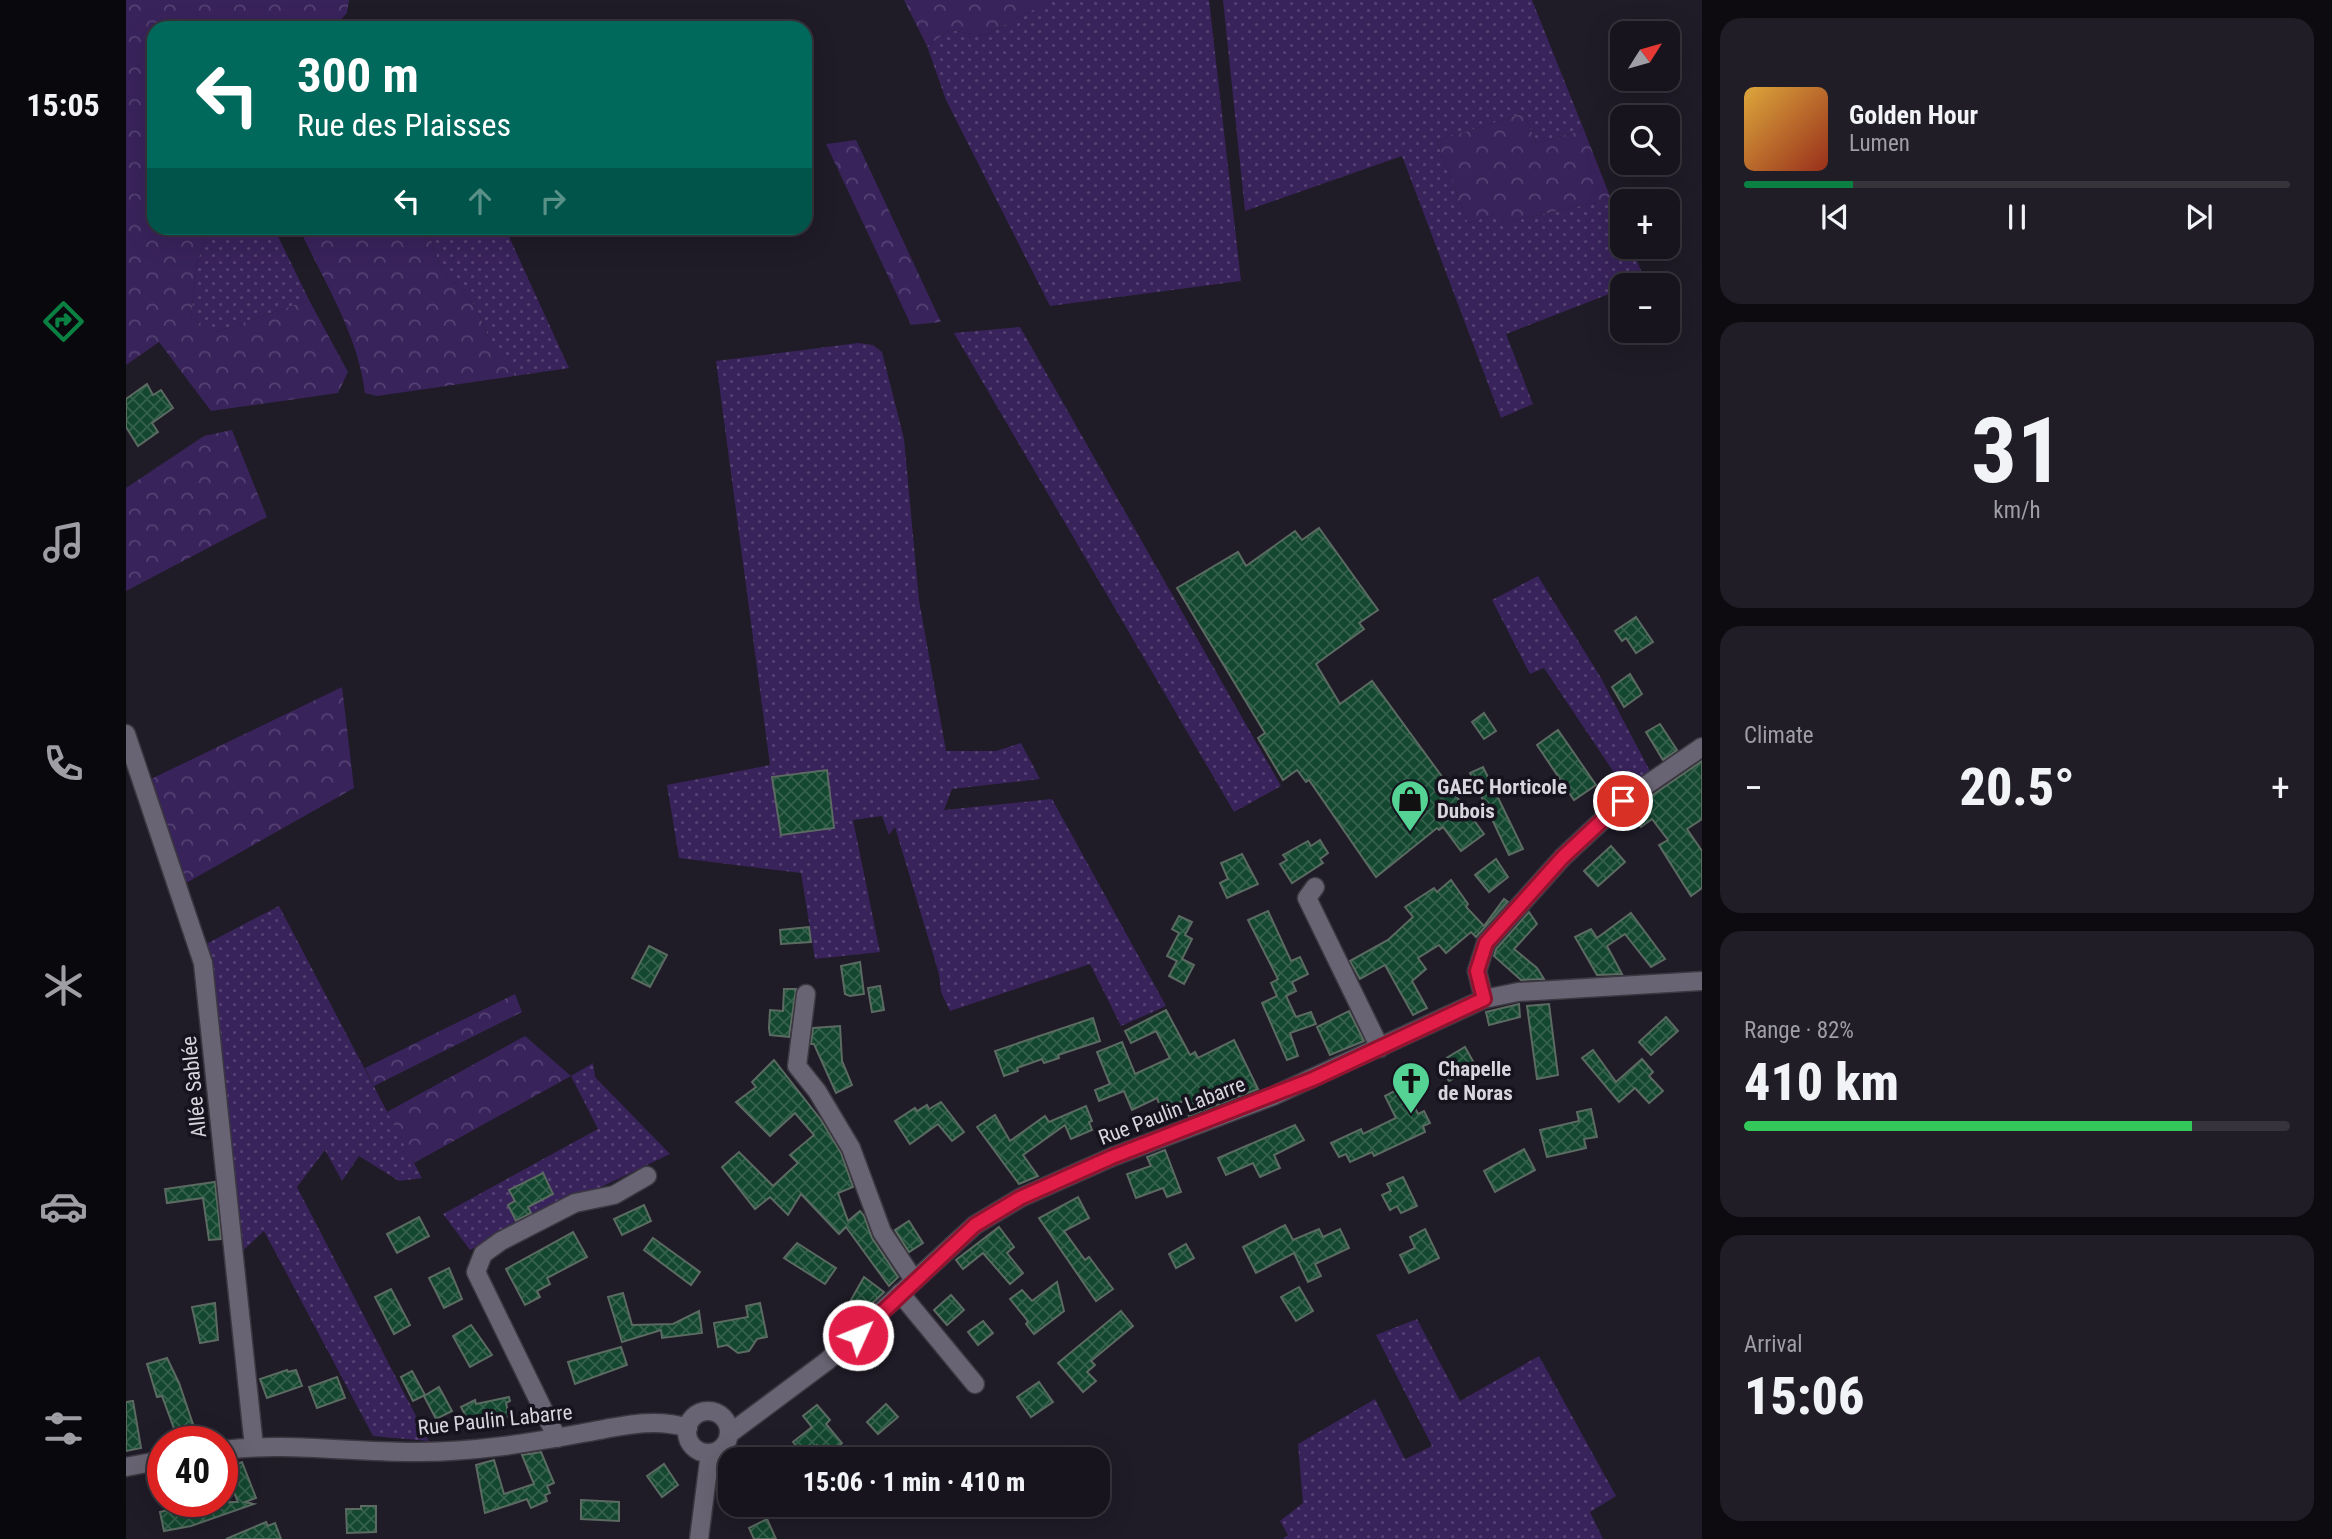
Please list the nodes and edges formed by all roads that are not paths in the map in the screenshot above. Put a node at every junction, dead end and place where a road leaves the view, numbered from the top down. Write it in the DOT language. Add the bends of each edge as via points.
graph roads {
  1 [pos="126,734"];
  2 [pos="1702,747"];
  3 [pos="1315,887"];
  4 [pos="1702,982"];
  5 [pos="806,994"];
  6 [pos="1484,999"];
  7 [pos="1380,1048"];
  8 [pos="647,1176"];
  9 [pos="914,1280"];
  10 [pos="900,1293"];
  11 [pos="975,1384"];
  12 [pos="792,1385"];
  13 [pos="717,1414"];
  14 [pos="688,1429"];
  15 [pos="729,1434"];
  16 [pos="557,1438"];
  17 [pos="254,1447"];
  18 [pos="238,1448"];
  19 [pos="710,1453"];
  20 [pos="147,1463"];
  21 [pos="126,1467"];
  22 [pos="699,1539"];
  1 -- 17 [label="street, Allée Sablée" via="203,963"];
  2 -- 6 [label="street" via="1623,801 1557,863 1486,943 1477,971"];
  3 -- 7 [label="street" via="1307,898"];
  4 -- 6 [label="street, Rue Paulin Labarre" via="1518,992"];
  5 -- 9 [label="street" via="797,1066 851,1149 883,1232"];
  6 -- 7 [label="street, Rue Paulin Labarre"];
  7 -- 9 [label="street, Rue Paulin Labarre" via="1020,1198 975,1225"];
  8 -- 16 [label="street" via="614,1195 575,1203 501,1241 483,1254 476,1272"];
  9 -- 10 [label="street, Rue Paulin Labarre"];
  10 -- 11 [label="street"];
  10 -- 12 [label="street, Rue Paulin Labarre" via="853,1339"];
  12 -- 13 [label="street" via="743,1408"];
  12 -- 15 [label="street"];
  13 -- 14 [label="street" via="699,1414"];
  13 -- 15 [label="street" via="726,1422"];
  14 -- 16 [label="street, Rue Paulin Labarre" via="668,1422 643,1423"];
  14 -- 19 [label="street" via="693,1446"];
  15 -- 19 [label="street" via="722,1448"];
  16 -- 17 [label="street, Rue Paulin Labarre" via="419,1452"];
  17 -- 18 [label="street, Rue Paulin Labarre"];
  19 -- 22 [label="street"];
  20 -- 21 [label="street"];
}
